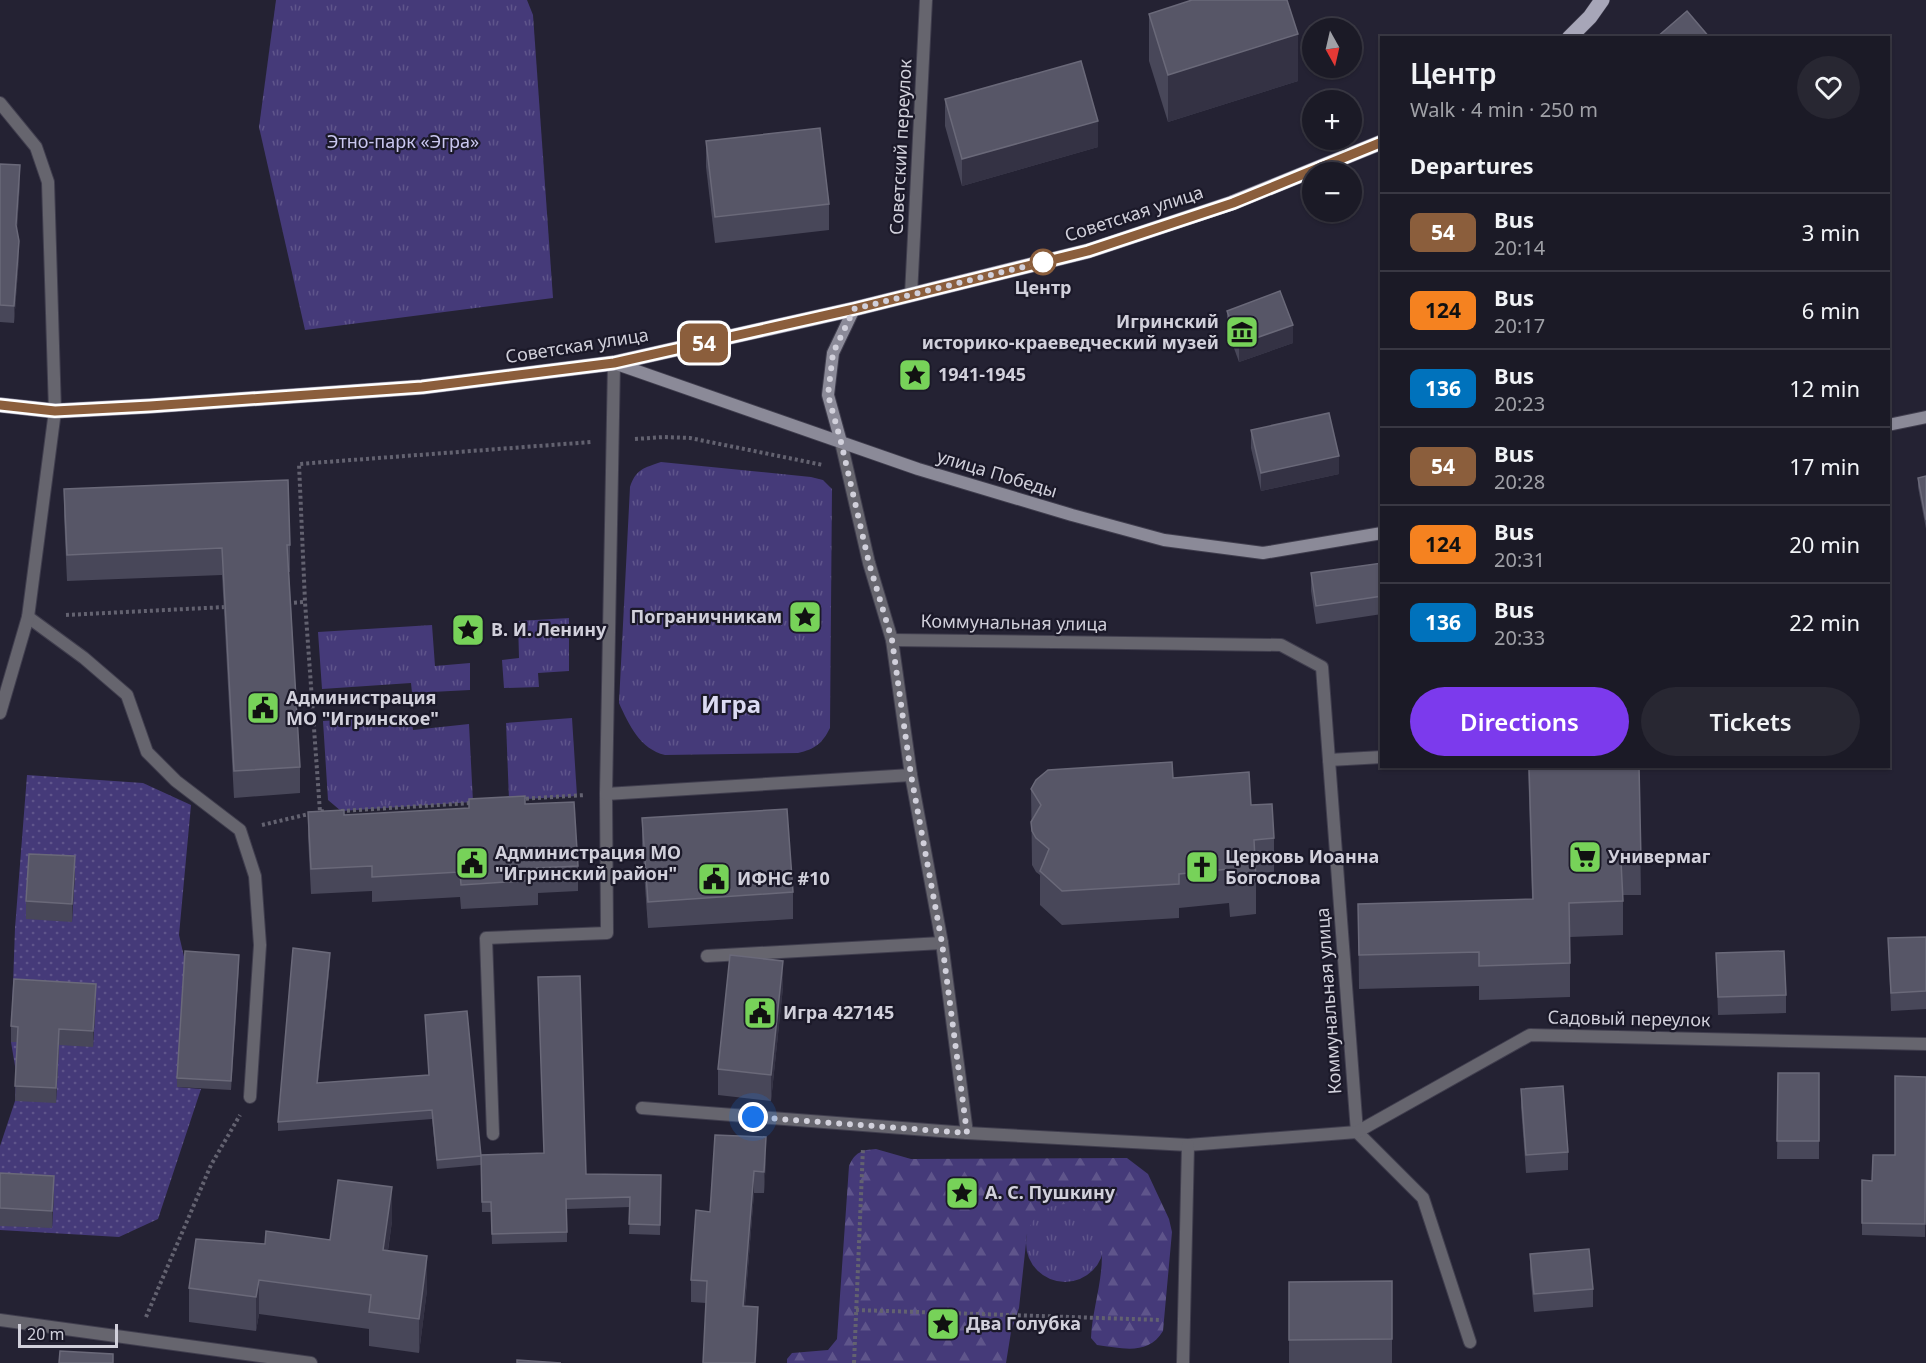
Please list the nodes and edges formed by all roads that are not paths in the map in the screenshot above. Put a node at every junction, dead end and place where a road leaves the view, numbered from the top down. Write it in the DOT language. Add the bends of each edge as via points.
graph roads {
  1 [pos="926,0"];
  2 [pos="1602,0"];
  3 [pos="1571,36"];
  4 [pos="0,103"];
  5 [pos="1380,143"];
  6 [pos="911,295"];
  7 [pos="854,309"];
  8 [pos="614,363"];
  9 [pos="0,405"];
  10 [pos="55,411"];
  11 [pos="1926,417"];
  12 [pos="1890,425"];
  13 [pos="841,442"];
  14 [pos="1380,533"];
  15 [pos="28,617"];
  16 [pos="892,640"];
  17 [pos="0,712"];
  18 [pos="1380,757"];
  19 [pos="1329,760"];
  20 [pos="911,775"];
  21 [pos="606,794"];
  22 [pos="942,943"];
  23 [pos="707,956"];
  24 [pos="1926,1044"];
  25 [pos="250,1096"];
  26 [pos="642,1108"];
  27 [pos="1357,1132"];
  28 [pos="967,1133"];
  29 [pos="493,1134"];
  30 [pos="1188,1145"];
  31 [pos="0,1320"];
  32 [pos="1470,1342"];
  33 [pos="311,1363"];
  34 [pos="1183,1363"];
  1 -- 6 [label="street, Советский переулок"];
  2 -- 3 [label="main road"];
  4 -- 10 [label="street" via="36,147 48,182"];
  5 -- 6 [label="main road, Советская улица" via="1233,203 1099,248"];
  6 -- 7 [label="main road, Советская улица"];
  7 -- 8 [label="main road, Советская улица"];
  7 -- 13 [label="main road" via="833,353 828,395"];
  8 -- 10 [label="main road, Советская улица" via="422,387"];
  8 -- 13 [label="main road, улица Победы"];
  8 -- 21 [label="street"];
  9 -- 10 [label="main road, Советская улица"];
  10 -- 15 [label="street"];
  11 -- 12 [label="main road"];
  13 -- 14 [label="main road, улица Победы" via="918,469 1164,540 1263,553"];
  13 -- 16 [label="street" via="869,563"];
  15 -- 17 [label="street"];
  15 -- 25 [label="street" via="126,695 147,752 176,781 240,830 255,876 260,945"];
  16 -- 19 [label="street, Коммунальная улица" via="1281,645 1323,667"];
  16 -- 20 [label="street"];
  18 -- 19 [label="street"];
  19 -- 27 [label="street, Коммунальная улица"];
  20 -- 21 [label="street"];
  20 -- 22 [label="street"];
  21 -- 29 [label="street" via="607,933 486,938"];
  22 -- 23 [label="street"];
  22 -- 28 [label="street"];
  24 -- 27 [label="street, Садовый переулок" via="1530,1035"];
  26 -- 28 [label="street"];
  27 -- 30 [label="street"];
  27 -- 32 [label="street" via="1423,1198"];
  28 -- 30 [label="street"];
  30 -- 34 [label="street"];
  31 -- 33 [label="street"];
}
